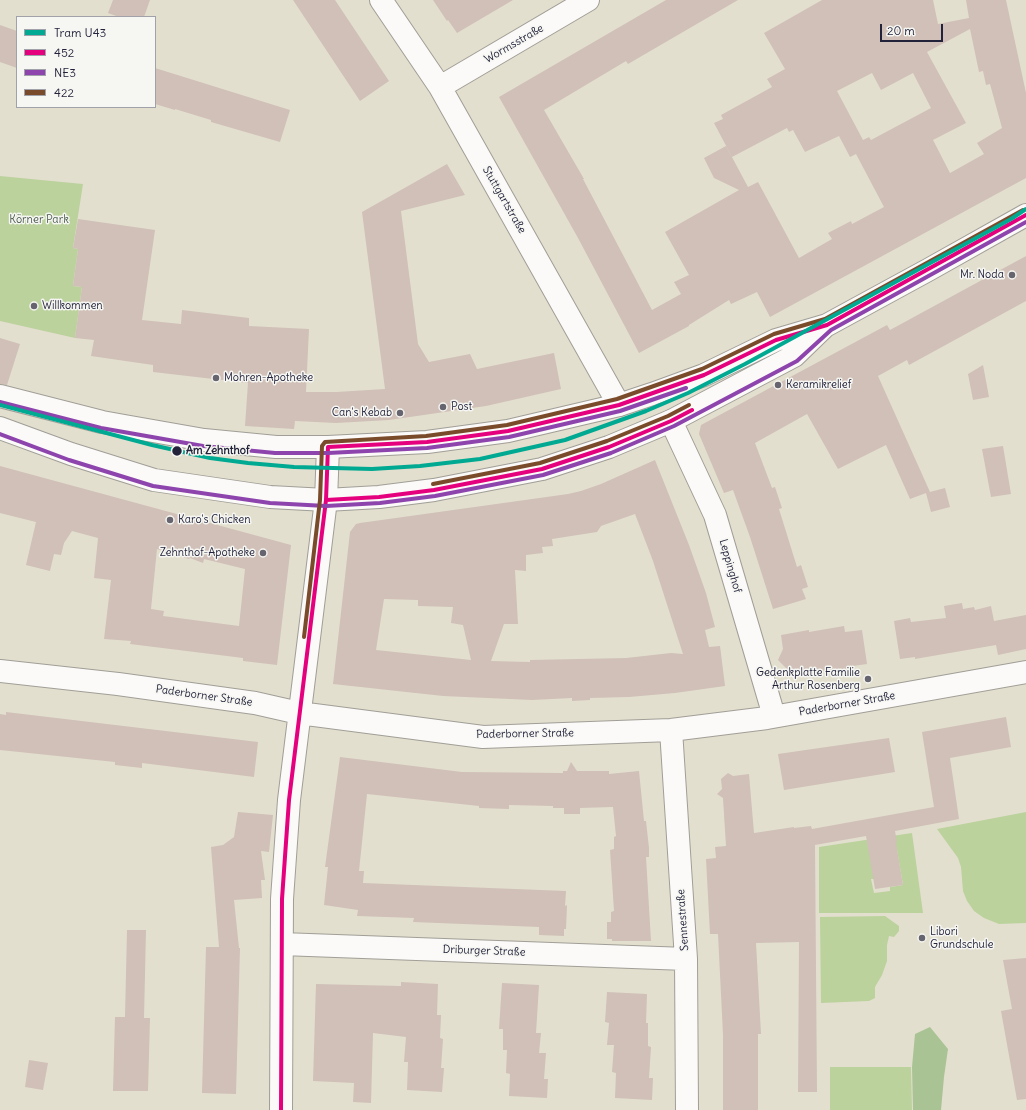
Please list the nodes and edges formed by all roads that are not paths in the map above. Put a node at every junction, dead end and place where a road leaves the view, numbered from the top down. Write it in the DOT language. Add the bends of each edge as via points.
graph roads {
  1 [pos="381,0"];
  2 [pos="588,0"];
  3 [pos="440,87"];
  4 [pos="1026,215"];
  5 [pos="827,325"];
  6 [pos="0,396"];
  7 [pos="619,404"];
  8 [pos="671,421"];
  9 [pos="0,428"];
  10 [pos="328,447"];
  11 [pos="326,500"];
  12 [pos="0,671"];
  13 [pos="1026,672"];
  14 [pos="299,713"];
  15 [pos="774,716"];
  16 [pos="671,730"];
  17 [pos="282,944"];
  18 [pos="686,959"];
  19 [pos="281,1110"];
  20 [pos="687,1110"];
  1 -- 3 [label="street, Stuttgartstraße"];
  2 -- 3 [label="street, Wormsstraße"];
  3 -- 7 [label="street, Stuttgartstraße"];
  4 -- 5 [label="street"];
  5 -- 7 [label="street" via="776,340 704,375"];
  5 -- 8 [label="street" via="794,356"];
  6 -- 10 [label="street" via="102,422 204,440 276,447"];
  7 -- 10 [label="street" via="508,431 427,442"];
  8 -- 11 [label="street" via="609,447 542,469 434,490"];
  8 -- 15 [label="street, Leppinghof" via="715,515"];
  9 -- 11 [label="street" via="70,454 154,480 270,497"];
  10 -- 11 [label="street"];
  11 -- 14 [label="street"];
  12 -- 14 [label="street, Paderborner Straße" via="255,703"];
  13 -- 15 [label="street, Paderborner Straße"];
  14 -- 16 [label="street, Paderborner Straße" via="483,737"];
  14 -- 17 [label="street" via="289,800 282,899"];
  15 -- 16 [label="street, Paderborner Straße"];
  16 -- 18 [label="street, Sennestraße"];
  17 -- 18 [label="street, Driburger Straße"];
  17 -- 19 [label="street"];
  18 -- 20 [label="street, Sennestraße"];
}
